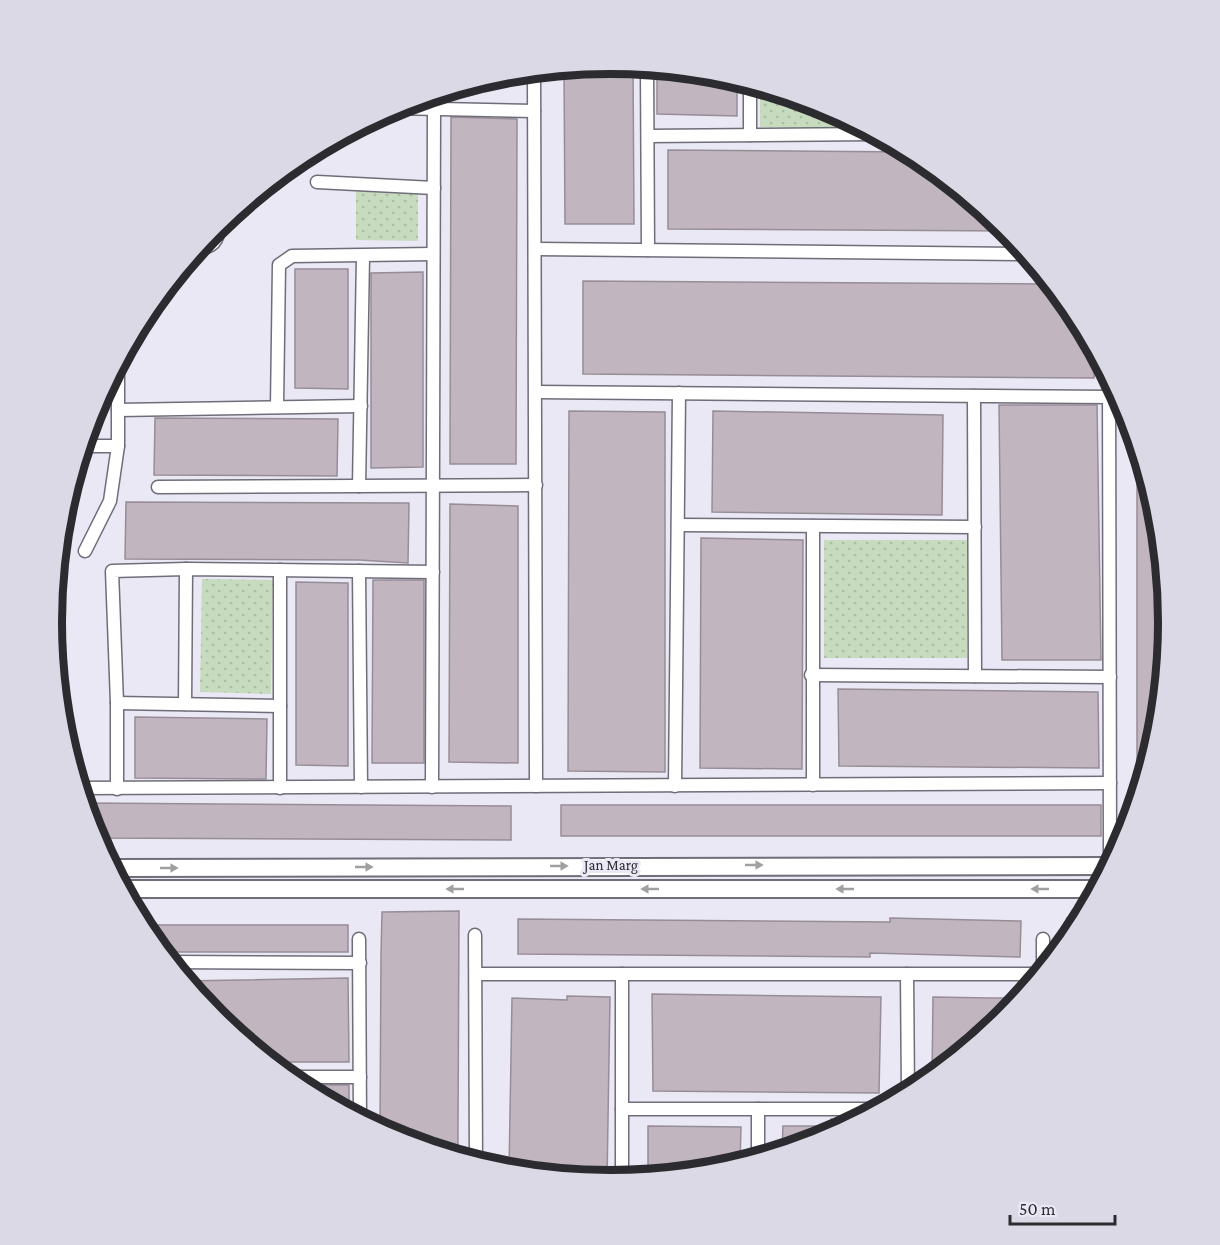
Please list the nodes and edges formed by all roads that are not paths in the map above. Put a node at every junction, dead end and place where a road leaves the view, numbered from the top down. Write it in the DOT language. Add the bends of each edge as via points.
graph roads {
  1 [pos="647,75"];
  2 [pos="534,80"];
  3 [pos="750,93"];
  4 [pos="419,109"];
  5 [pos="434,109"];
  6 [pos="534,111"];
  7 [pos="859,134"];
  8 [pos="750,135"];
  9 [pos="648,136"];
  10 [pos="317,182"];
  11 [pos="434,188"];
  12 [pos="536,249"];
  13 [pos="648,250"];
  14 [pos="434,254"];
  15 [pos="1015,254"];
  16 [pos="363,256"];
  17 [pos="118,380"];
  18 [pos="536,392"];
  19 [pos="679,393"];
  20 [pos="974,396"];
  21 [pos="1109,397"];
  22 [pos="361,406"];
  23 [pos="277,407"];
  24 [pos="118,410"];
  25 [pos="91,446"];
  26 [pos="118,446"];
  27 [pos="433,485"];
  28 [pos="536,485"];
  29 [pos="359,486"];
  30 [pos="158,487"];
  31 [pos="678,525"];
  32 [pos="813,526"];
  33 [pos="975,527"];
  34 [pos="85,551"];
  35 [pos="186,569"];
  36 [pos="280,570"];
  37 [pos="359,571"];
  38 [pos="433,572"];
  39 [pos="811,675"];
  40 [pos="975,676"];
  41 [pos="1110,677"];
  42 [pos="117,703"];
  43 [pos="185,704"];
  44 [pos="280,706"];
  45 [pos="1110,783"];
  46 [pos="813,785"];
  47 [pos="536,786"];
  48 [pos="675,786"];
  49 [pos="360,787"];
  50 [pos="432,787"];
  51 [pos="88,788"];
  52 [pos="280,788"];
  53 [pos="117,789"];
  54 [pos="1111,846"];
  55 [pos="1105,859"];
  56 [pos="120,868"];
  57 [pos="131,889"];
  58 [pos="1089,889"];
  59 [pos="475,935"];
  60 [pos="359,939"];
  61 [pos="1043,939"];
  62 [pos="1042,959"];
  63 [pos="180,962"];
  64 [pos="360,963"];
  65 [pos="1031,973"];
  66 [pos="476,974"];
  67 [pos="622,974"];
  68 [pos="908,974"];
  69 [pos="302,1077"];
  70 [pos="360,1077"];
  71 [pos="908,1083"];
  72 [pos="622,1109"];
  73 [pos="758,1109"];
  74 [pos="863,1109"];
  75 [pos="360,1110"];
  76 [pos="758,1150"];
  77 [pos="476,1154"];
  78 [pos="622,1171"];
  1 -- 9 [label="street"];
  2 -- 6 [label="street"];
  3 -- 8 [label="street"];
  4 -- 5 [label="street"];
  5 -- 6 [label="street"];
  5 -- 11 [label="street"];
  6 -- 12 [label="street"];
  7 -- 8 [label="street"];
  8 -- 9 [label="street"];
  9 -- 13 [label="street"];
  10 -- 11 [label="street"];
  11 -- 14 [label="street"];
  12 -- 13 [label="street"];
  12 -- 18 [label="street"];
  13 -- 15 [label="street"];
  14 -- 16 [label="street"];
  14 -- 27 [label="street"];
  16 -- 22 [label="street"];
  16 -- 23 [label="street" via="292,256 279,265"];
  17 -- 24 [label="street"];
  18 -- 19 [label="street"];
  18 -- 28 [label="street"];
  19 -- 20 [label="street"];
  19 -- 31 [label="street"];
  20 -- 21 [label="street"];
  20 -- 33 [label="street"];
  21 -- 41 [label="street"];
  22 -- 23 [label="street"];
  22 -- 29 [label="street"];
  23 -- 24 [label="street"];
  24 -- 26 [label="street"];
  25 -- 26 [label="street"];
  26 -- 34 [label="street" via="110,501"];
  27 -- 28 [label="street"];
  27 -- 29 [label="street"];
  27 -- 38 [label="street"];
  28 -- 47 [label="street"];
  29 -- 30 [label="street"];
  31 -- 32 [label="street"];
  31 -- 48 [label="street"];
  32 -- 33 [label="street"];
  32 -- 39 [label="street"];
  33 -- 40 [label="street"];
  35 -- 36 [label="street"];
  35 -- 42 [label="street" via="112,571"];
  35 -- 43 [label="street"];
  36 -- 37 [label="street"];
  36 -- 44 [label="street"];
  37 -- 38 [label="street"];
  37 -- 49 [label="street"];
  38 -- 50 [label="street"];
  39 -- 40 [label="street"];
  39 -- 46 [label="street"];
  40 -- 41 [label="street"];
  41 -- 45 [label="street"];
  42 -- 43 [label="street"];
  42 -- 53 [label="street"];
  43 -- 44 [label="street"];
  44 -- 52 [label="street"];
  45 -- 46 [label="street"];
  45 -- 54 [label="street"];
  46 -- 48 [label="street"];
  47 -- 48 [label="street"];
  47 -- 50 [label="street"];
  49 -- 50 [label="street"];
  49 -- 52 [label="street"];
  51 -- 53 [label="street"];
  52 -- 53 [label="street"];
  56 -- 55 [label="main road, Jan Marg, one-way"];
  58 -- 57 [label="main road, one-way"];
  59 -- 66 [label="street"];
  60 -- 64 [label="street"];
  61 -- 62 [label="street"];
  63 -- 64 [label="street"];
  64 -- 70 [label="street"];
  65 -- 68 [label="street"];
  66 -- 67 [label="street"];
  66 -- 77 [label="street"];
  67 -- 68 [label="street"];
  67 -- 72 [label="street"];
  68 -- 71 [label="street"];
  69 -- 70 [label="street"];
  70 -- 75 [label="street"];
  72 -- 73 [label="street"];
  72 -- 78 [label="street"];
  73 -- 74 [label="street"];
  73 -- 76 [label="street"];
}
